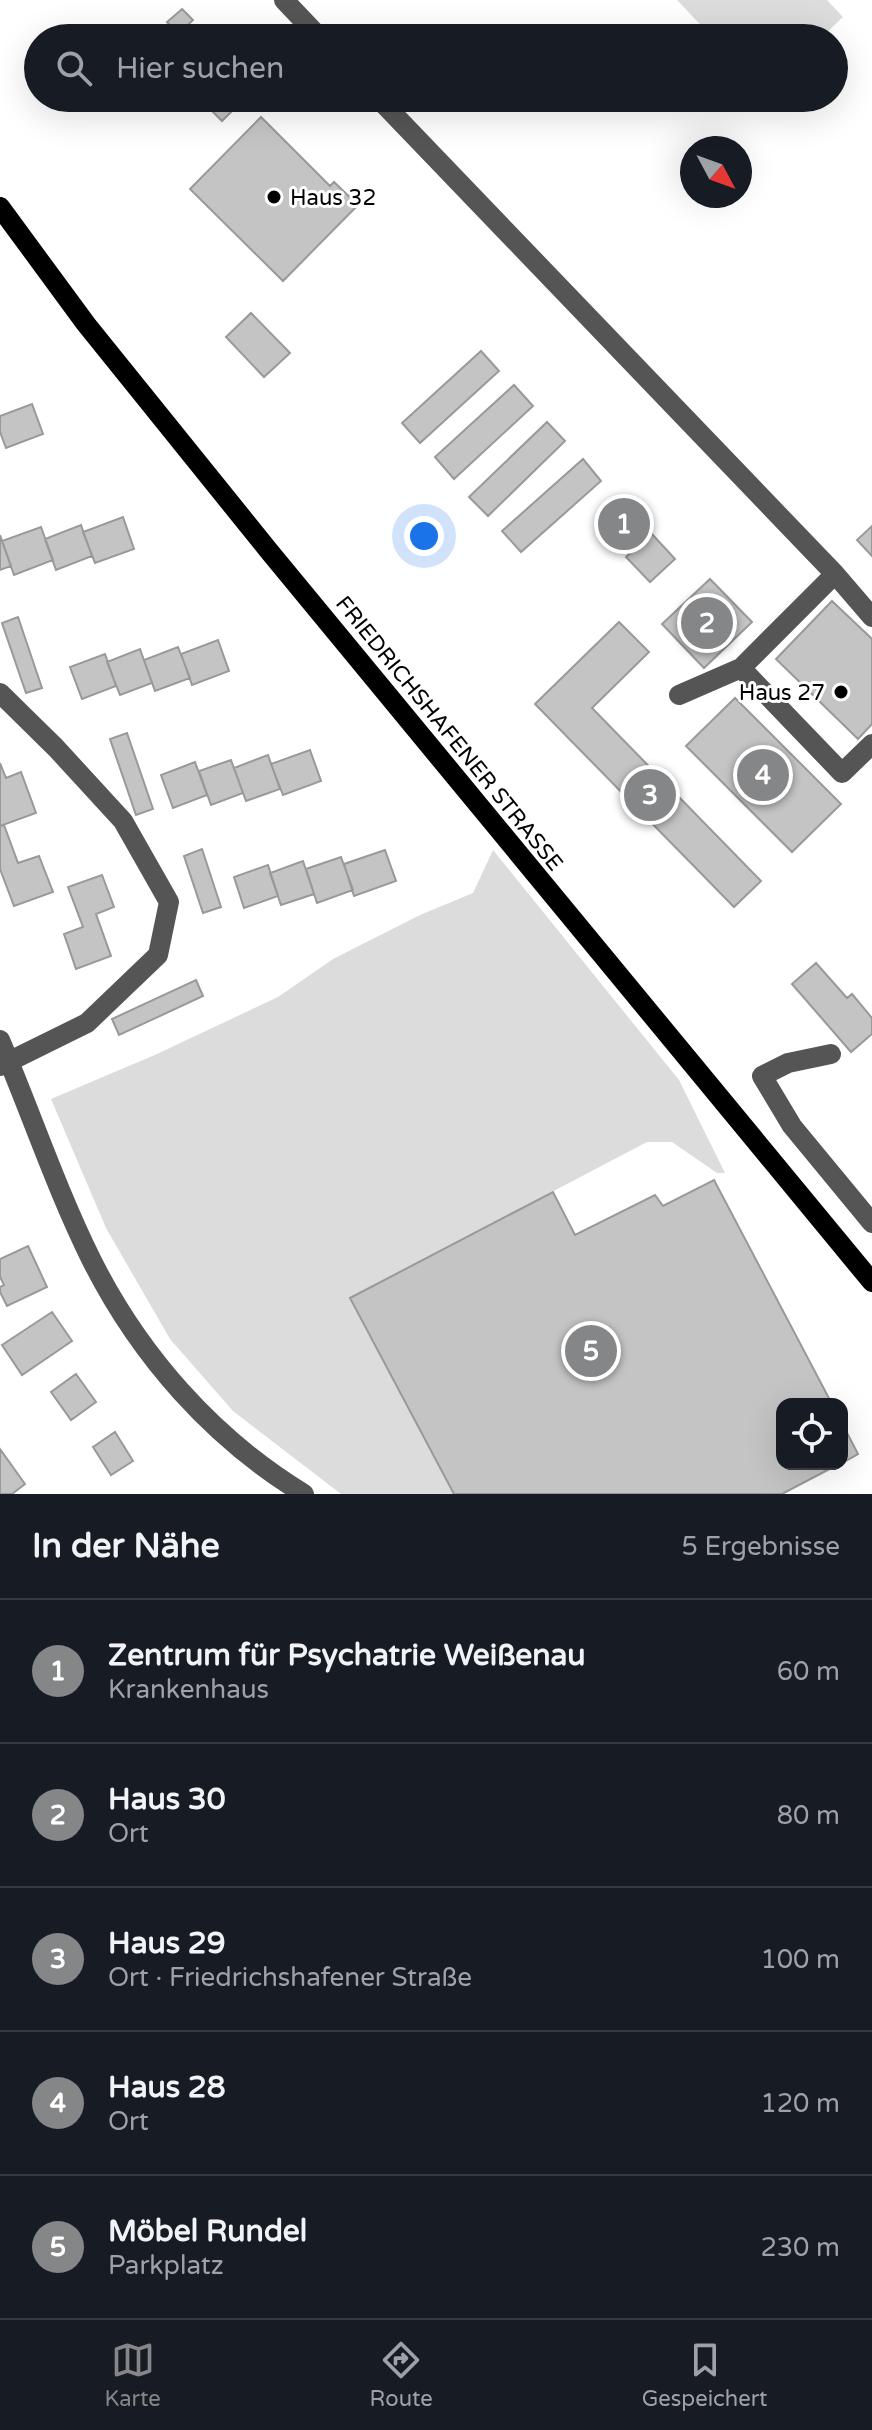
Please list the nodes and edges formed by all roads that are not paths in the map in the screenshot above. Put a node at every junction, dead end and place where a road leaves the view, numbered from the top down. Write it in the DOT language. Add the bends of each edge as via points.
graph roads {
  1 [pos="284,0"];
  2 [pos="307,24"];
  3 [pos="391,112"];
  4 [pos="0,207"];
  5 [pos="835,574"];
  6 [pos="869,610"];
  7 [pos="741,668"];
  8 [pos="0,693"];
  9 [pos="679,695"];
  10 [pos="872,744"];
  11 [pos="0,1040"];
  12 [pos="831,1054"];
  13 [pos="5,1064"];
  14 [pos="872,1223"];
  15 [pos="872,1282"];
  16 [pos="304,1494"];
  1 -- 2 [label="street"];
  3 -- 5 [label="street"];
  4 -- 15 [label="main road, FRIEDRICHSHAFENER STRASSE" via="86,324 279,563"];
  5 -- 6 [label="street"];
  5 -- 7 [label="street"];
  7 -- 9 [label="street"];
  7 -- 10 [label="street" via="842,773"];
  8 -- 13 [label="street" via="123,821 169,902 158,955 87,1023"];
  11 -- 13 [label="street"];
  12 -- 14 [label="street" via="788,1063 762,1076 792,1126"];
  13 -- 16 [label="street" via="92,1259 127,1321 211,1423"];
}
